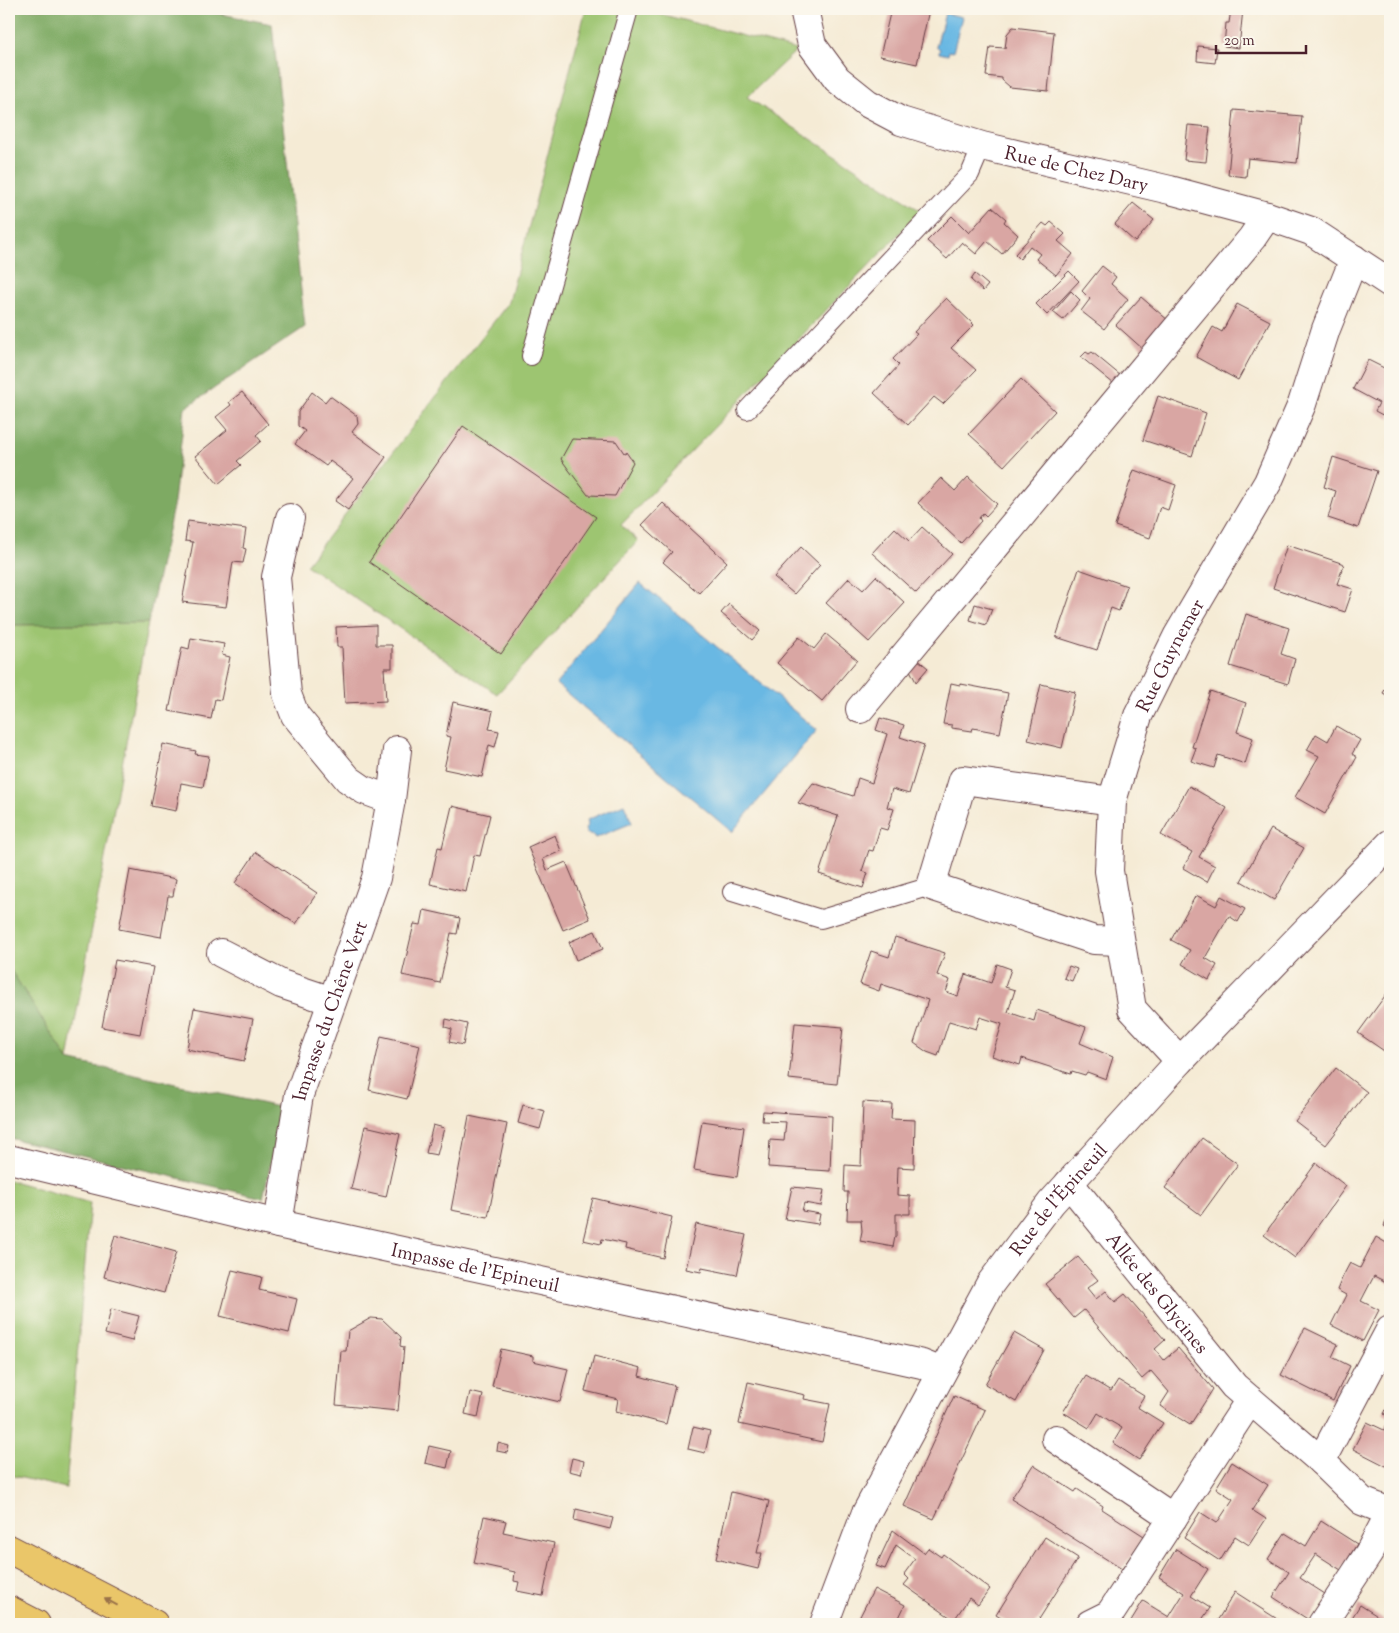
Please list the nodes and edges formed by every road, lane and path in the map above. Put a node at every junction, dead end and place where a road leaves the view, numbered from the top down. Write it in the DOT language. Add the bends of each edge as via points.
graph roads {
  1 [pos="629,9"];
  2 [pos="804,9"];
  3 [pos="982,146"];
  4 [pos="1267,216"];
  5 [pos="1354,259"];
  6 [pos="1390,283"];
  7 [pos="531,356"];
  8 [pos="747,410"];
  9 [pos="290,518"];
  10 [pos="860,709"];
  11 [pos="397,750"];
  12 [pos="391,800"];
  13 [pos="1112,801"];
  14 [pos="1390,844"];
  15 [pos="931,886"];
  16 [pos="732,892"];
  17 [pos="1120,941"];
  18 [pos="220,953"];
  19 [pos="332,1001"];
  20 [pos="1180,1061"];
  21 [pos="9,1159"];
  22 [pos="1069,1183"];
  23 [pos="278,1224"];
  24 [pos="1390,1330"];
  25 [pos="942,1372"];
  26 [pos="1250,1400"];
  27 [pos="1056,1439"];
  28 [pos="1321,1461"];
  29 [pos="1390,1512"];
  30 [pos="1173,1518"];
  31 [pos="9,1549"];
  32 [pos="9,1610"];
  33 [pos="36,1624"];
  34 [pos="154,1624"];
  35 [pos="824,1624"];
  36 [pos="1090,1624"];
  37 [pos="1322,1624"];
  1 -- 7 [label="lane"];
  2 -- 3 [label="street, Rue de Chez Dary" via="812,45 837,79 867,103 901,121"];
  3 -- 4 [label="street, Rue de Chez Dary"];
  3 -- 8 [label="lane" via="970,174"];
  4 -- 5 [label="street, Rue de Chez Dary" via="1311,231"];
  4 -- 10 [label="street"];
  5 -- 6 [label="street, Rue de Chez Dary"];
  5 -- 13 [label="street, Rue Guynemer" via="1326,329 1302,404 1268,482 1178,636 1138,716"];
  9 -- 12 [label="street" via="276,577 286,694 295,715 348,779 364,790"];
  11 -- 12 [label="street, Impasse du Chêne Vert"];
  12 -- 19 [label="street, Impasse du Chêne Vert" via="376,878"];
  13 -- 15 [label="street" via="963,780"];
  13 -- 17 [label="street, Rue Guynemer" via="1109,871"];
  14 -- 20 [label="street, Rue de l'Épineuil"];
  15 -- 16 [label="lane" via="821,919"];
  15 -- 17 [label="street" via="1094,940"];
  17 -- 20 [label="street, Rue Guynemer" via="1132,1009"];
  18 -- 19 [label="street" via="281,984"];
  19 -- 23 [label="street, Impasse du Chêne Vert" via="299,1095"];
  20 -- 22 [label="street, Rue de l'Épineuil"];
  21 -- 23 [label="street, Impasse de l'Epineuil"];
  22 -- 25 [label="street, Rue de l'Épineuil" via="990,1284"];
  22 -- 26 [label="street, Allée des Glycines" via="1234,1386"];
  23 -- 25 [label="street, Impasse de l'Epineuil" via="922,1364"];
  24 -- 28 [label="street"];
  25 -- 35 [label="street, Rue de l'Épineuil" via="865,1515"];
  26 -- 28 [label="street, Allée des Glycines"];
  26 -- 30 [label="street"];
  27 -- 30 [label="street"];
  28 -- 29 [label="street, Allée des Glycines" via="1362,1501"];
  29 -- 37 [label="street, Allée des Glycines" via="1369,1553"];
  30 -- 36 [label="street" via="1110,1614"];
  34 -- 31 [label="highway, one-way"];
  32 -- 33 [label="highway"];
}
